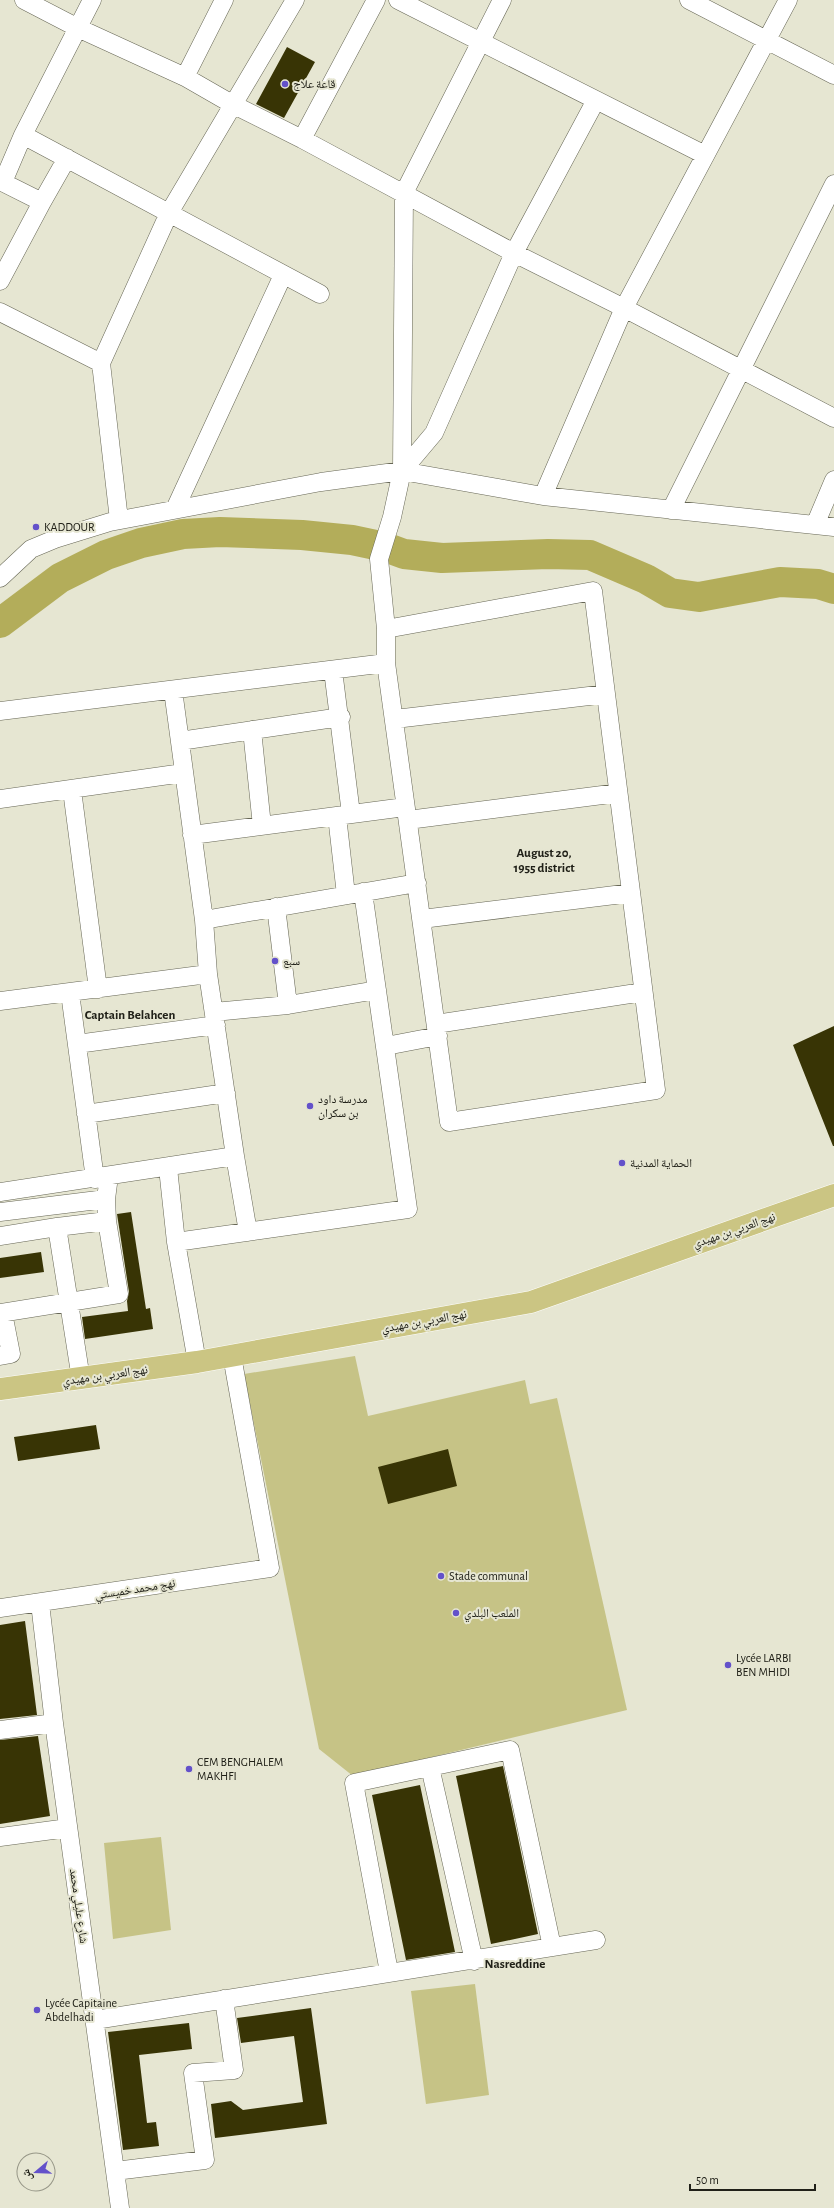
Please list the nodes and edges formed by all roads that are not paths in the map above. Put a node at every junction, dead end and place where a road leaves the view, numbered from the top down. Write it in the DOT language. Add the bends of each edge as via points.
graph roads {
  1 [pos="24,0"];
  2 [pos="92,0"];
  3 [pos="224,0"];
  4 [pos="295,0"];
  5 [pos="376,0"];
  6 [pos="398,0"];
  7 [pos="502,0"];
  8 [pos="688,0"];
  9 [pos="788,0"];
  10 [pos="78,28"];
  11 [pos="766,40"];
  12 [pos="480,43"];
  13 [pos="834,75"];
  14 [pos="185,77"];
  15 [pos="596,100"];
  16 [pos="232,104"];
  17 [pos="23,136"];
  18 [pos="302,139"];
  19 [pos="705,155"];
  20 [pos="67,158"];
  21 [pos="2,182"];
  22 [pos="834,184"];
  23 [pos="404,193"];
  24 [pos="42,202"];
  25 [pos="168,213"];
  26 [pos="828,213"];
  27 [pos="514,253"];
  28 [pos="284,275"];
  29 [pos="0,281"];
  30 [pos="320,294"];
  31 [pos="624,308"];
  32 [pos="0,312"];
  33 [pos="101,363"];
  34 [pos="741,370"];
  35 [pos="834,418"];
  36 [pos="402,471"];
  37 [pos="834,480"];
  38 [pos="543,496"];
  39 [pos="175,509"];
  40 [pos="671,510"];
  41 [pos="119,520"];
  42 [pos="815,525"];
  43 [pos="834,527"];
  44 [pos="0,578"];
  45 [pos="386,629"];
  46 [pos="386,663"];
  47 [pos="333,670"];
  48 [pos="173,690"];
  49 [pos="606,694"];
  50 [pos="0,711"];
  51 [pos="340,717"];
  52 [pos="395,719"];
  53 [pos="252,730"];
  54 [pos="180,741"];
  55 [pos="183,773"];
  56 [pos="72,790"];
  57 [pos="618,793"];
  58 [pos="0,799"];
  59 [pos="407,814"];
  60 [pos="344,815"];
  61 [pos="262,826"];
  62 [pos="192,835"];
  63 [pos="417,884"];
  64 [pos="354,893"];
  65 [pos="631,893"];
  66 [pos="276,907"];
  67 [pos="422,919"];
  68 [pos="204,920"];
  69 [pos="208,974"];
  70 [pos="98,989"];
  71 [pos="377,990"];
  72 [pos="643,992"];
  73 [pos="70,993"];
  74 [pos="0,1001"];
  75 [pos="288,1005"];
  76 [pos="215,1019"];
  77 [pos="437,1030"];
  78 [pos="77,1044"];
  79 [pos="386,1046"];
  80 [pos="226,1093"];
  81 [pos="86,1114"];
  82 [pos="235,1156"];
  83 [pos="168,1168"];
  84 [pos="102,1178"];
  85 [pos="0,1192"];
  86 [pos="834,1195"];
  87 [pos="106,1199"];
  88 [pos="0,1212"];
  89 [pos="107,1221"];
  90 [pos="57,1227"];
  91 [pos="248,1232"];
  92 [pos="0,1236"];
  93 [pos="176,1242"];
  94 [pos="68,1303"];
  95 [pos="1,1313"];
  96 [pos="0,1356"];
  97 [pos="232,1356"];
  98 [pos="197,1362"];
  99 [pos="81,1379"];
  100 [pos="0,1390"];
  101 [pos="40,1603"];
  102 [pos="0,1608"];
  103 [pos="54,1723"];
  104 [pos="0,1730"];
  105 [pos="430,1767"];
  106 [pos="68,1828"];
  107 [pos="0,1837"];
  108 [pos="596,1940"];
  109 [pos="552,1947"];
  110 [pos="474,1961"];
  111 [pos="389,1972"];
  112 [pos="224,1999"];
  113 [pos="95,2020"];
  114 [pos="116,2171"];
  115 [pos="120,2208"];
  1 -- 10 [label="street"];
  2 -- 10 [label="street"];
  3 -- 14 [label="street"];
  4 -- 16 [label="street"];
  5 -- 18 [label="street"];
  6 -- 12 [label="street"];
  7 -- 12 [label="street"];
  8 -- 11 [label="street"];
  9 -- 11 [label="street"];
  10 -- 14 [label="street"];
  10 -- 17 [label="street"];
  11 -- 13 [label="street"];
  11 -- 19 [label="street"];
  12 -- 15 [label="street"];
  12 -- 23 [label="street"];
  14 -- 16 [label="street"];
  15 -- 19 [label="street"];
  15 -- 27 [label="street"];
  16 -- 18 [label="street"];
  16 -- 25 [label="street"];
  17 -- 20 [label="street"];
  17 -- 21 [label="street"];
  18 -- 23 [label="street"];
  19 -- 31 [label="street"];
  20 -- 24 [label="street"];
  20 -- 25 [label="street"];
  21 -- 24 [label="street"];
  22 -- 26 [label="street"];
  23 -- 27 [label="street"];
  23 -- 36 [label="street"];
  24 -- 29 [label="street"];
  25 -- 28 [label="street"];
  25 -- 33 [label="street"];
  26 -- 34 [label="street"];
  27 -- 31 [label="street"];
  27 -- 36 [label="street" via="434,433"];
  28 -- 30 [label="street"];
  28 -- 39 [label="street"];
  31 -- 34 [label="street"];
  31 -- 38 [label="street"];
  32 -- 33 [label="street"];
  33 -- 41 [label="street"];
  34 -- 35 [label="street"];
  34 -- 40 [label="street"];
  36 -- 38 [label="street"];
  36 -- 39 [label="street" via="321,482"];
  36 -- 45 [label="street" via="379,559"];
  37 -- 42 [label="street"];
  38 -- 40 [label="street"];
  39 -- 41 [label="street"];
  40 -- 42 [label="street"];
  41 -- 44 [label="street" via="31,549"];
  42 -- 43 [label="street"];
  45 -- 46 [label="street"];
  45 -- 49 [label="street" via="592,591"];
  46 -- 47 [label="street"];
  46 -- 52 [label="street"];
  47 -- 48 [label="street"];
  47 -- 51 [label="street"];
  48 -- 50 [label="street"];
  48 -- 54 [label="street"];
  49 -- 52 [label="street"];
  49 -- 57 [label="street"];
  51 -- 53 [label="street"];
  51 -- 60 [label="street"];
  52 -- 59 [label="street"];
  53 -- 54 [label="street"];
  53 -- 61 [label="street"];
  54 -- 55 [label="street"];
  55 -- 56 [label="street"];
  55 -- 62 [label="street"];
  56 -- 58 [label="street"];
  56 -- 70 [label="street"];
  57 -- 59 [label="street"];
  57 -- 65 [label="street"];
  59 -- 60 [label="street"];
  59 -- 63 [label="street"];
  60 -- 61 [label="street"];
  60 -- 64 [label="street"];
  61 -- 62 [label="street"];
  62 -- 68 [label="street"];
  63 -- 64 [label="street"];
  63 -- 67 [label="street"];
  64 -- 66 [label="street"];
  64 -- 71 [label="street"];
  65 -- 67 [label="street"];
  65 -- 72 [label="street"];
  66 -- 68 [label="street"];
  66 -- 75 [label="street"];
  67 -- 77 [label="street"];
  68 -- 69 [label="street"];
  69 -- 70 [label="street"];
  69 -- 76 [label="street"];
  70 -- 73 [label="street"];
  71 -- 75 [label="street"];
  71 -- 79 [label="street"];
  72 -- 77 [label="street"];
  72 -- 77 [label="street" via="656,1090 449,1122"];
  73 -- 74 [label="street"];
  73 -- 78 [label="street"];
  75 -- 76 [label="street"];
  76 -- 78 [label="street"];
  76 -- 80 [label="street"];
  77 -- 79 [label="street"];
  78 -- 81 [label="street"];
  79 -- 91 [label="street" via="408,1209"];
  80 -- 81 [label="street"];
  80 -- 82 [label="street"];
  81 -- 84 [label="street"];
  82 -- 83 [label="street"];
  82 -- 91 [label="street"];
  83 -- 84 [label="street"];
  83 -- 93 [label="street"];
  84 -- 85 [label="street"];
  84 -- 87 [label="street"];
  86 -- 97 [label="main road, نهج العربي بن مهيدي" via="531,1302"];
  87 -- 88 [label="street"];
  87 -- 89 [label="street"];
  89 -- 90 [label="street"];
  89 -- 94 [label="street" via="119,1294"];
  90 -- 92 [label="street"];
  90 -- 94 [label="street"];
  91 -- 93 [label="street"];
  93 -- 98 [label="street"];
  94 -- 95 [label="street"];
  94 -- 99 [label="street"];
  95 -- 96 [label="street" via="11,1354"];
  97 -- 98 [label="main road, نهج العربي بن مهيدي"];
  97 -- 101 [label="street, نهج محمد خميستي" via="270,1568"];
  98 -- 99 [label="main road, نهج العربي بن مهيدي"];
  99 -- 100 [label="main road, نهج العربي بن مهيدي"];
  101 -- 102 [label="street, نهج محمد خميستي"];
  101 -- 103 [label="street, شارع عليلي محمد"];
  103 -- 104 [label="street"];
  103 -- 106 [label="street, شارع عليلي محمد"];
  105 -- 109 [label="street" via="510,1750"];
  105 -- 110 [label="street"];
  105 -- 111 [label="street" via="354,1783"];
  106 -- 107 [label="street"];
  106 -- 113 [label="street, شارع عليلي محمد"];
  108 -- 109 [label="street"];
  109 -- 110 [label="street"];
  110 -- 111 [label="street"];
  111 -- 112 [label="street"];
  112 -- 113 [label="street"];
  112 -- 114 [label="street" via="234,2070 194,2073 206,2160"];
  113 -- 114 [label="street, شارع عليلي محمد"];
  114 -- 115 [label="street, شارع عليلي محمد"];
}
